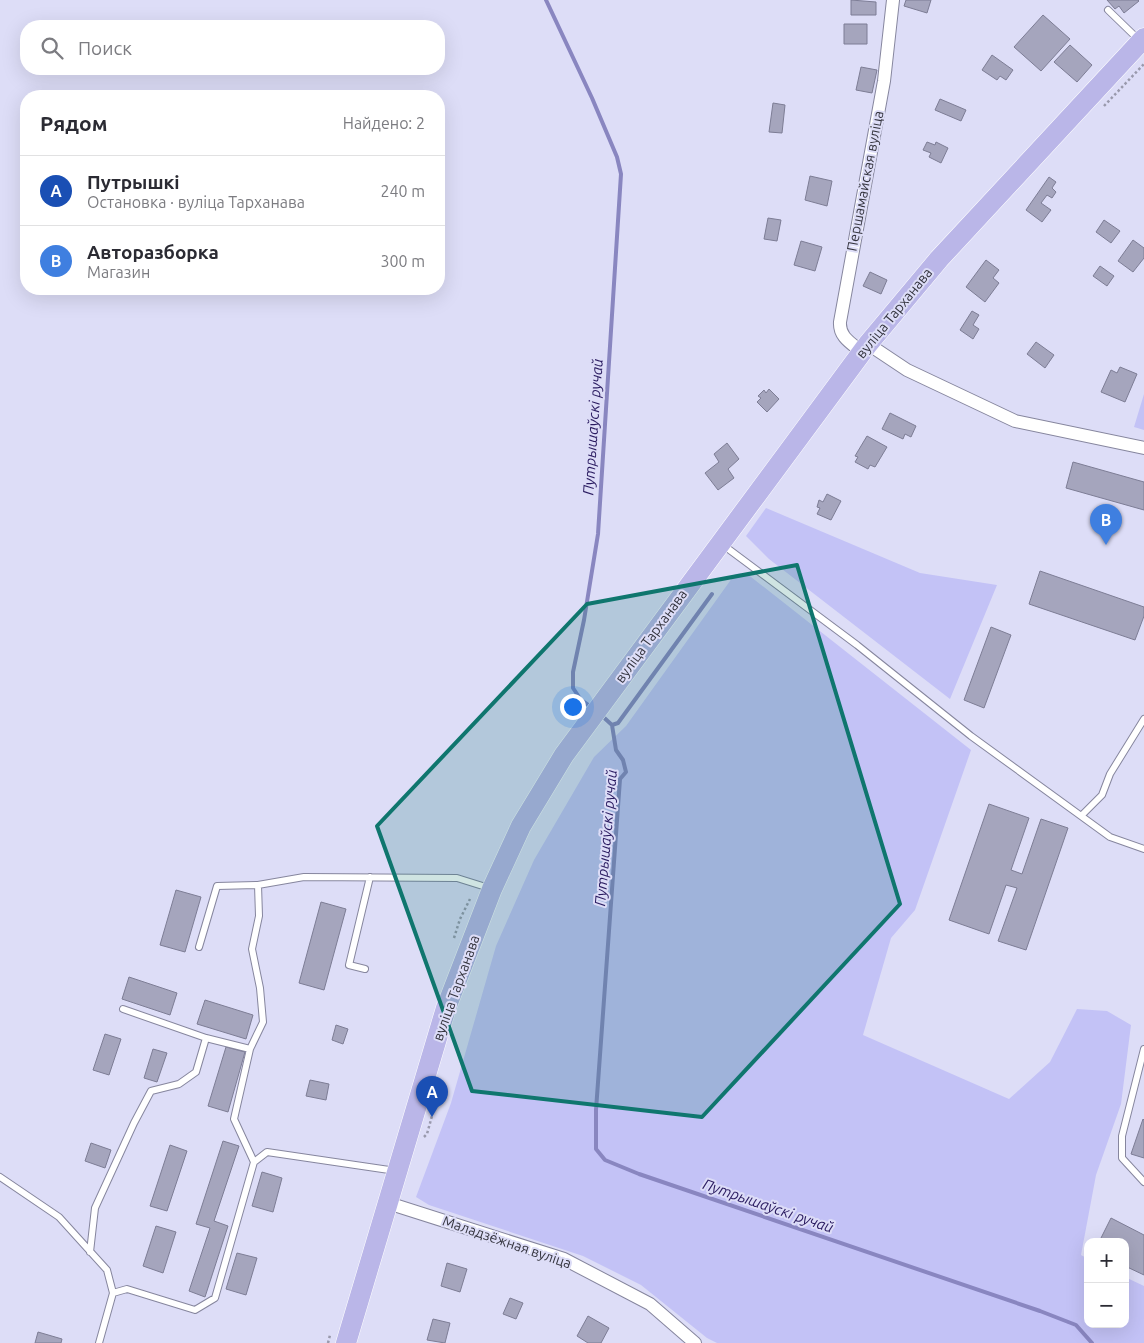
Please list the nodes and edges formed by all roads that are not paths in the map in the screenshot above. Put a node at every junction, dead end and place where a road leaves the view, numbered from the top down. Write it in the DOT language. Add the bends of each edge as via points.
graph roads {
  1 [pos="893,0"];
  2 [pos="1108,10"];
  3 [pos="1142,40"];
  4 [pos="865,348"];
  5 [pos="1144,448"];
  6 [pos="720,543"];
  7 [pos="1144,719"];
  8 [pos="1081,816"];
  9 [pos="1144,849"];
  10 [pos="370,876"];
  11 [pos="258,885"];
  12 [pos="492,889"];
  13 [pos="199,948"];
  14 [pos="365,969"];
  15 [pos="123,1009"];
  16 [pos="206,1038"];
  17 [pos="250,1049"];
  18 [pos="1144,1049"];
  19 [pos="254,1162"];
  20 [pos="398,1171"];
  21 [pos="0,1177"];
  22 [pos="1144,1182"];
  23 [pos="388,1203"];
  24 [pos="90,1252"];
  25 [pos="113,1294"];
  26 [pos="99,1343"];
  27 [pos="346,1343"];
  28 [pos="695,1343"];
  1 -- 4 [label="street, Першамайская вуліца" via="884,81 840,322 845,338"];
  2 -- 3 [label="lane"];
  3 -- 4 [label="main road, вуліца Тарханава" via="939,259"];
  4 -- 5 [label="street, Першамайская вуліца" via="1015,421"];
  4 -- 6 [label="main road, вуліца Тарханава"];
  6 -- 8 [label="lane" via="858,645 971,736"];
  6 -- 12 [label="main road, вуліца Тарханава" via="564,755 521,826"];
  7 -- 8 [label="lane" via="1110,774 1102,795"];
  8 -- 9 [label="lane" via="1110,838"];
  10 -- 11 [label="lane" via="304,877"];
  10 -- 12 [label="lane" via="457,878"];
  10 -- 14 [label="lane" via="349,965"];
  11 -- 13 [label="lane" via="217,886"];
  11 -- 17 [label="lane" via="259,916 252,949 263,1022"];
  12 -- 20 [label="main road, вуліца Тарханава" via="446,1008"];
  15 -- 16 [label="lane"];
  16 -- 17 [label="lane"];
  16 -- 24 [label="lane" via="196,1072 179,1084 151,1091 95,1208"];
  17 -- 19 [label="lane" via="234,1119"];
  18 -- 22 [label="lane" via="1122,1136 1122,1158"];
  19 -- 20 [label="lane" via="266,1152"];
  19 -- 25 [label="lane" via="215,1298 195,1310 126,1289"];
  20 -- 23 [label="main road, вуліца Тарханава"];
  21 -- 24 [label="lane" via="59,1217"];
  23 -- 27 [label="main road, вуліца Тарханава"];
  23 -- 28 [label="street, Маладзёжная вуліца" via="564,1259 650,1304"];
  24 -- 25 [label="lane" via="107,1270"];
  25 -- 26 [label="lane"];
}
